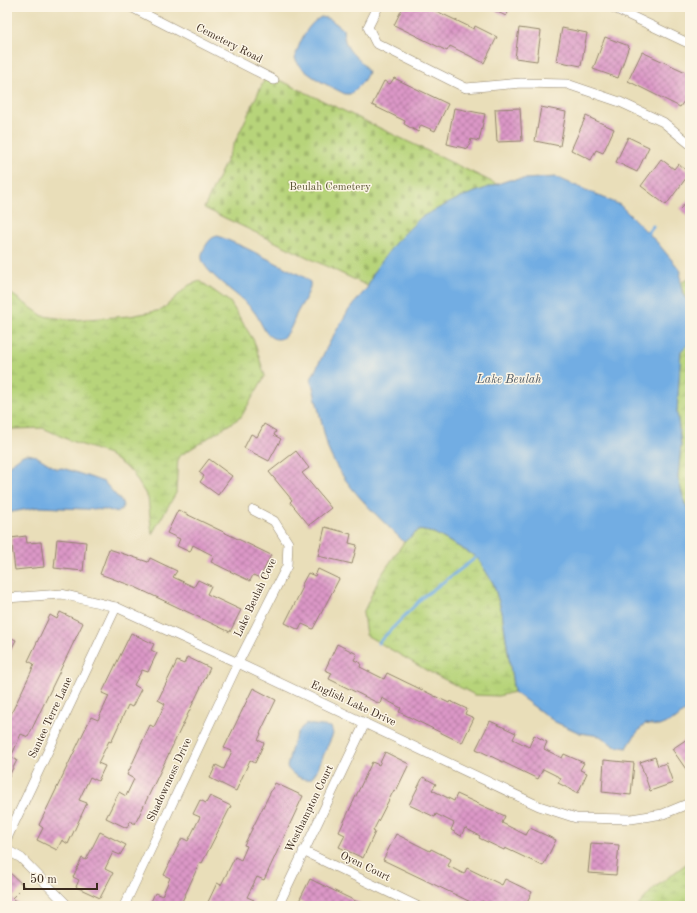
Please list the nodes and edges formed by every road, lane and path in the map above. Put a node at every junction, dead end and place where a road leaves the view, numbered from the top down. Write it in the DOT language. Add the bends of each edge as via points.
graph roads {
  1 [pos="130,7"];
  2 [pos="378,7"];
  3 [pos="612,7"];
  4 [pos="690,44"];
  5 [pos="274,80"];
  6 [pos="690,144"];
  7 [pos="253,510"];
  8 [pos="7,598"];
  9 [pos="116,607"];
  10 [pos="238,663"];
  11 [pos="365,723"];
  12 [pos="690,803"];
  13 [pos="7,838"];
  14 [pos="7,850"];
  15 [pos="303,850"];
  16 [pos="68,906"];
  17 [pos="124,906"];
  18 [pos="278,906"];
  19 [pos="416,906"];
  1 -- 5 [label="street, Cemetery Road"];
  2 -- 6 [label="street" via="368,27 376,43 466,88 521,83 567,84 620,102 663,122"];
  3 -- 4 [label="street"];
  7 -- 10 [label="street, Lake Beulah Cove" via="274,521 288,543 287,566"];
  8 -- 9 [label="street, English Lake Drive" via="62,594"];
  9 -- 10 [label="street, English Lake Drive"];
  9 -- 13 [label="street, Santee Terre Lane"];
  10 -- 11 [label="street, English Lake Drive"];
  10 -- 17 [label="street, Shadowmoss Drive"];
  11 -- 12 [label="street, English Lake Drive" via="539,806 576,818 631,819 663,814"];
  11 -- 15 [label="street, Westhampton Court"];
  14 -- 16 [label="street" via="21,858"];
  15 -- 18 [label="street, Westhampton Court"];
  15 -- 19 [label="street, Oyen Court"];
}
